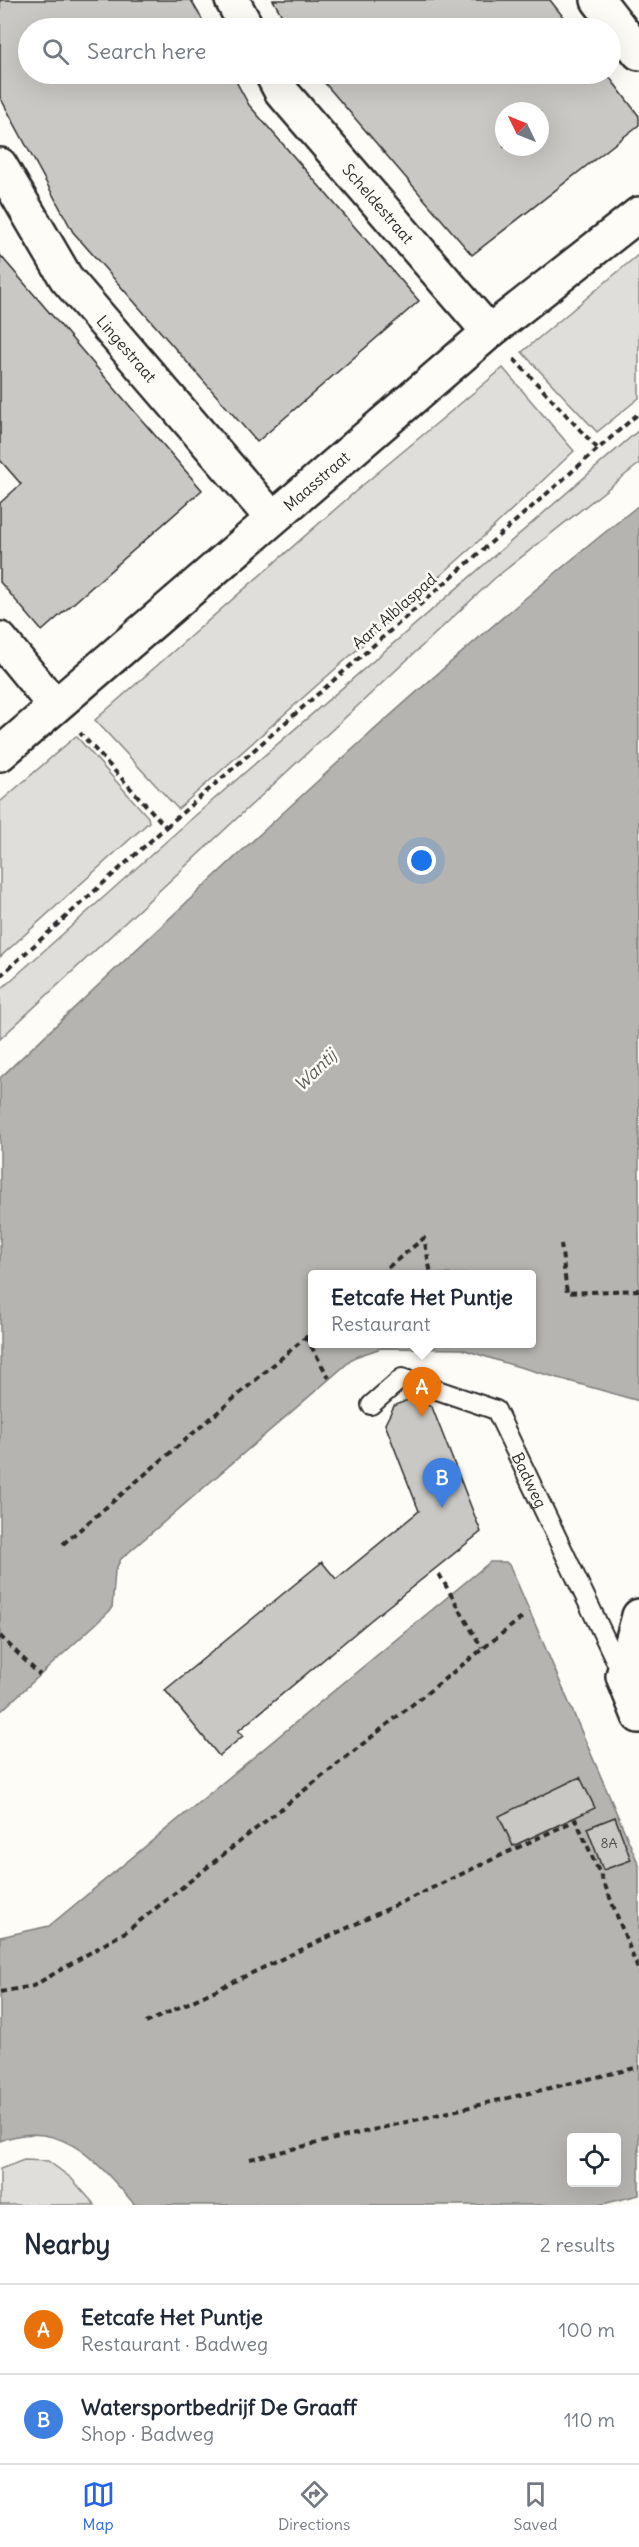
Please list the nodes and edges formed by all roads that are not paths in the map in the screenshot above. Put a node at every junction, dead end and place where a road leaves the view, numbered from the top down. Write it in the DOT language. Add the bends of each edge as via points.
graph roads {
  1 [pos="232,0"];
  2 [pos="598,0"];
  3 [pos="242,18"];
  4 [pos="612,18"];
  5 [pos="621,30"];
  6 [pos="639,53"];
  7 [pos="277,84"];
  8 [pos="0,165"];
  9 [pos="639,214"];
  10 [pos="489,332"];
  11 [pos="272,518"];
  12 [pos="0,639"];
  13 [pos="55,706"];
  14 [pos="0,754"];
  15 [pos="371,1405"];
  16 [pos="639,1616"];
  17 [pos="623,1676"];
  18 [pos="639,1716"];
  1 -- 3 [label="street"];
  2 -- 4 [label="street"];
  5 -- 6 [label="street"];
  7 -- 10 [label="street, Scheldestraat"];
  8 -- 11 [label="street, Lingestraat" via="66,278"];
  9 -- 10 [label="street, Maasstraat"];
  10 -- 11 [label="street, Maasstraat"];
  11 -- 13 [label="street, Maasstraat"];
  12 -- 13 [label="street"];
  13 -- 14 [label="street, Maasstraat"];
  15 -- 17 [label="lane, Badweg" via="402,1378 496,1410"];
  16 -- 17 [label="street"];
  17 -- 18 [label="street, Badweg"];
}
